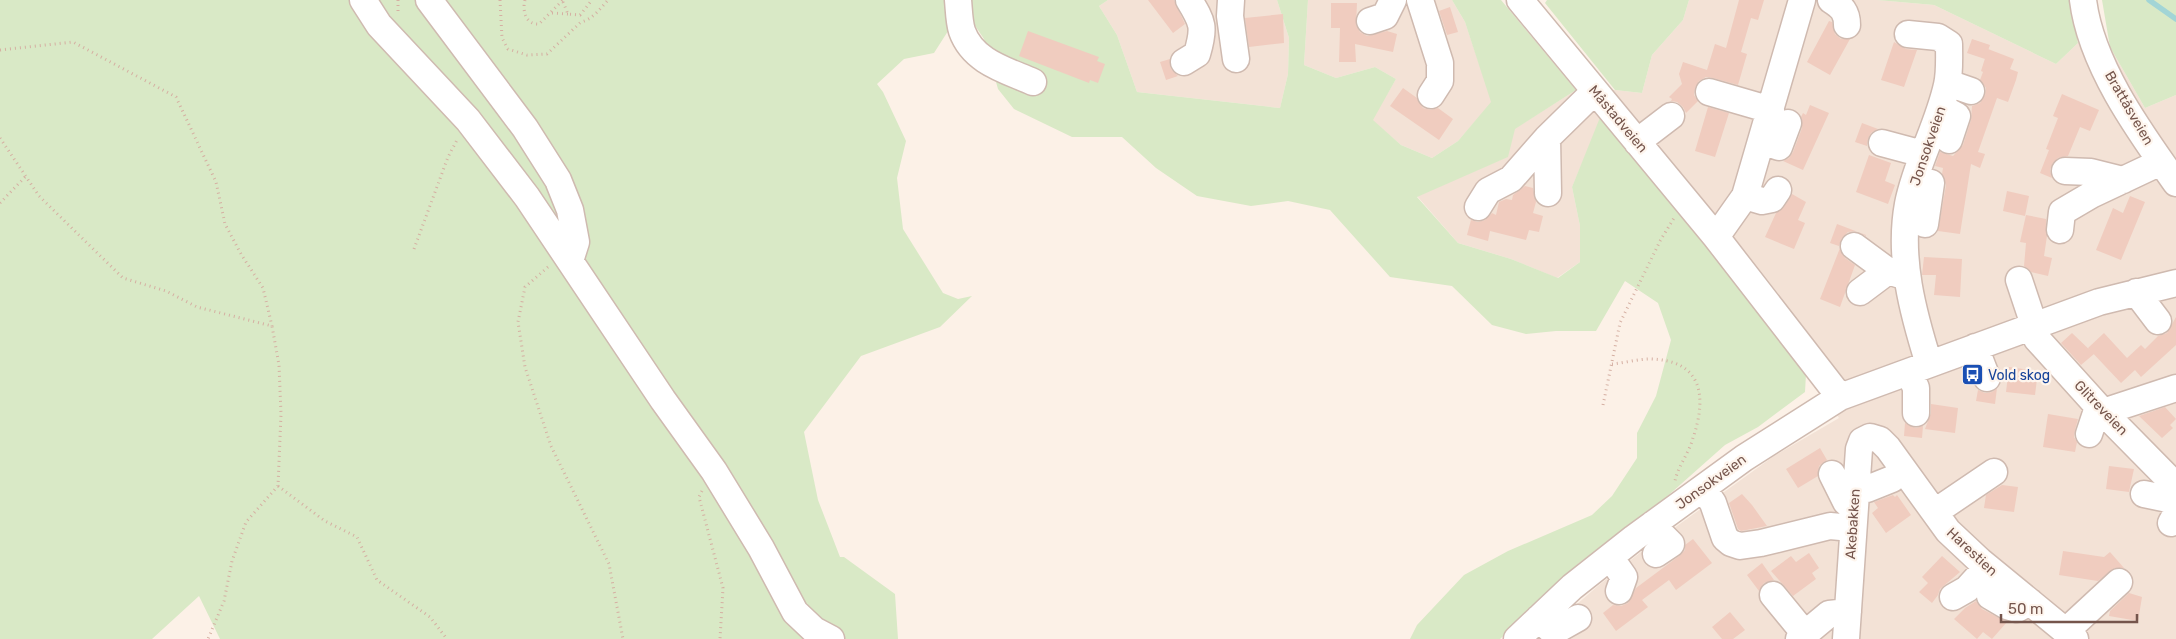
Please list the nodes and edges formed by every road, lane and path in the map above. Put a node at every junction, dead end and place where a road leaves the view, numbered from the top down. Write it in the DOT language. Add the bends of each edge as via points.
graph roads {
  1 [pos="363,0"];
  2 [pos="430,0"];
  3 [pos="500,0"];
  4 [pos="525,0"];
  5 [pos="592,0"];
  6 [pos="608,0"];
  7 [pos="958,0"];
  8 [pos="1189,0"];
  9 [pos="1231,0"];
  10 [pos="1393,0"];
  11 [pos="1420,0"];
  12 [pos="1520,0"];
  13 [pos="1802,0"];
  14 [pos="1831,0"];
  15 [pos="2083,0"];
  16 [pos="563,1"];
  17 [pos="552,12"];
  18 [pos="568,14"];
  19 [pos="1370,21"];
  20 [pos="1847,25"];
  21 [pos="1908,34"];
  22 [pos="0,50"];
  23 [pos="1236,59"];
  24 [pos="1184,62"];
  25 [pos="1033,82"];
  26 [pos="1595,91"];
  27 [pos="1709,92"];
  28 [pos="1431,95"];
  29 [pos="1942,108"];
  30 [pos="1671,116"];
  31 [pos="1780,116"];
  32 [pos="468,120"];
  33 [pos="0,138"];
  34 [pos="1547,138"];
  35 [pos="1949,140"];
  36 [pos="1637,142"];
  37 [pos="1882,144"];
  38 [pos="1924,154"];
  39 [pos="2161,162"];
  40 [pos="2065,172"];
  41 [pos="26,176"];
  42 [pos="1916,178"];
  43 [pos="2176,183"];
  44 [pos="2118,188"];
  45 [pos="1778,190"];
  46 [pos="1548,193"];
  47 [pos="1745,196"];
  48 [pos="0,203"];
  49 [pos="1688,203"];
  50 [pos="1478,207"];
  51 [pos="1925,224"];
  52 [pos="2060,230"];
  53 [pos="1716,237"];
  54 [pos="1854,246"];
  55 [pos="414,249"];
  56 [pos="570,261"];
  57 [pos="1907,277"];
  58 [pos="2019,280"];
  59 [pos="2176,283"];
  60 [pos="1860,292"];
  61 [pos="2136,292"];
  62 [pos="2158,320"];
  63 [pos="2032,325"];
  64 [pos="272,326"];
  65 [pos="1975,348"];
  66 [pos="1612,364"];
  67 [pos="1920,368"];
  68 [pos="1987,378"];
  69 [pos="2176,388"];
  70 [pos="1840,397"];
  71 [pos="2092,402"];
  72 [pos="1603,405"];
  73 [pos="1916,413"];
  74 [pos="1888,448"];
  75 [pos="714,471"];
  76 [pos="1994,472"];
  77 [pos="1832,474"];
  78 [pos="1892,479"];
  79 [pos="278,486"];
  80 [pos="2176,486"];
  81 [pos="1703,488"];
  82 [pos="2144,494"];
  83 [pos="2176,497"];
  84 [pos="1677,506"];
  85 [pos="1854,508"];
  86 [pos="1934,512"];
  87 [pos="1653,524"];
  88 [pos="1656,554"];
  89 [pos="1610,557"];
  90 [pos="1987,567"];
  91 [pos="2110,580"];
  92 [pos="1619,591"];
  93 [pos="1773,595"];
  94 [pos="1990,596"];
  95 [pos="1953,597"];
  96 [pos="2030,602"];
  97 [pos="1848,612"];
  98 [pos="1578,618"];
  99 [pos="1547,630"];
  100 [pos="2064,630"];
  101 [pos="1802,636"];
  102 [pos="208,639"];
  103 [pos="447,639"];
  104 [pos="623,639"];
  105 [pos="720,639"];
  106 [pos="831,639"];
  107 [pos="1517,639"];
  108 [pos="1846,639"];
  1 -- 32 [label="street" via="379,25"];
  2 -- 56 [label="street" via="525,128 558,180 570,210 576,242"];
  3 -- 6 [label="path" via="502,38 508,49 527,55 547,54"];
  4 -- 17 [label="path" via="525,15 530,22 539,24"];
  5 -- 18 [label="path" via="580,15"];
  7 -- 25 [label="street" via="962,31 975,53"];
  8 -- 24 [label="street" via="1201,20 1202,35 1197,54"];
  9 -- 23 [label="street"];
  10 -- 19 [label="street" via="1385,16"];
  11 -- 28 [label="street" via="1440,63 1440,80"];
  12 -- 26 [label="street, Måstadveien"];
  13 -- 31 [label="street"];
  14 -- 20 [label="street" via="1847,14"];
  15 -- 39 [label="street, Brattåsveien" via="2093,39 2114,87"];
  16 -- 17 [label="path"];
  16 -- 18 [label="path"];
  17 -- 18 [label="path"];
  21 -- 29 [label="street, Jonsokveien" via="1938,38 1949,44 1959,87"];
  22 -- 64 [label="path" via="73,42 176,97 216,182 225,224 263,288"];
  26 -- 34 [label="street"];
  26 -- 36 [label="street, Måstadveien"];
  27 -- 31 [label="street"];
  29 -- 35 [label="street" via="1957,116"];
  29 -- 38 [label="street, Jonsokveien"];
  30 -- 36 [label="street"];
  31 -- 47 [label="street" via="1762,142"];
  32 -- 55 [label="path" via="448,158"];
  32 -- 56 [label="street"];
  33 -- 41 [label="path"];
  34 -- 46 [label="street"];
  34 -- 50 [label="street" via="1511,179 1488,191"];
  36 -- 49 [label="street, Måstadveien"];
  37 -- 38 [label="street"];
  38 -- 42 [label="street, Jonsokveien"];
  39 -- 43 [label="street, Brattåsveien"];
  39 -- 44 [label="street"];
  40 -- 44 [label="street" via="2091,172"];
  41 -- 48 [label="path"];
  41 -- 64 [label="path" via="39,196 123,278 166,291 197,307"];
  42 -- 51 [label="street" via="1931,183"];
  42 -- 57 [label="street, Jonsokveien" via="1908,203 1905,230"];
  44 -- 52 [label="street" via="2062,212"];
  45 -- 47 [label="street" via="1772,199 1762,201"];
  47 -- 53 [label="street"];
  49 -- 53 [label="street, Måstadveien"];
  49 -- 66 [label="path" via="1670,223 1620,323"];
  53 -- 70 [label="street, Måstadveien"];
  54 -- 57 [label="street"];
  56 -- 75 [label="street"];
  56 -- 104 [label="path" via="552,264 526,287 518,322 525,367 551,446 609,564"];
  57 -- 60 [label="street"];
  57 -- 67 [label="street, Jonsokveien"];
  58 -- 63 [label="street, Glitreveien"];
  59 -- 61 [label="street, Jonsokveien"];
  61 -- 62 [label="street"];
  61 -- 63 [label="street, Jonsokveien"];
  63 -- 65 [label="street, Jonsokveien"];
  63 -- 71 [label="street, Glitreveien" via="2037,339"];
  64 -- 79 [label="path" via="279,365 281,414"];
  65 -- 67 [label="street, Jonsokveien"];
  65 -- 68 [label="street"];
  66 -- 72 [label="path"];
  66 -- 84 [label="path" via="1650,359 1675,363 1686,368 1695,379 1700,390 1700,414 1693,440 1675,479"];
  67 -- 70 [label="street, Jonsokveien"];
  67 -- 73 [label="street"];
  69 -- 71 [label="street"];
  70 -- 81 [label="street, Jonsokveien"];
  71 -- 80 [label="street, Glitreveien"];
  74 -- 85 [label="street, Akebakken" via="1870,436 1862,441"];
  74 -- 86 [label="street, Harestien"];
  75 -- 105 [label="path" via="698,497 723,588"];
  75 -- 106 [label="street" via="762,548 795,612 814,630"];
  76 -- 86 [label="street"];
  77 -- 85 [label="street" via="1846,502"];
  78 -- 85 [label="street" via="1867,489"];
  79 -- 102 [label="path" via="246,522 232,561 224,601"];
  79 -- 103 [label="path" via="325,522 357,537 377,580 430,617"];
  81 -- 84 [label="street, Jonsokveien"];
  81 -- 85 [label="street" via="1713,503 1725,538 1740,546 1830,526"];
  82 -- 83 [label="street" via="2168,499"];
  84 -- 87 [label="street, Jonsokveien"];
  85 -- 97 [label="street, Akebakken"];
  86 -- 90 [label="street, Harestien" via="1948,531"];
  87 -- 88 [label="street" via="1671,544"];
  87 -- 89 [label="street, Jonsokveien"];
  89 -- 92 [label="street" via="1624,577"];
  89 -- 99 [label="street, Jonsokveien" via="1572,587"];
  90 -- 95 [label="street" via="1967,589"];
  90 -- 96 [label="street, Harestien"];
  91 -- 100 [label="street"];
  93 -- 101 [label="street"];
  94 -- 96 [label="street" via="2017,609"];
  96 -- 100 [label="street, Harestien"];
  97 -- 101 [label="street" via="1829,614"];
  97 -- 108 [label="street, Akebakken"];
  98 -- 99 [label="street"];
  99 -- 107 [label="street, Jonsokveien"];
}
